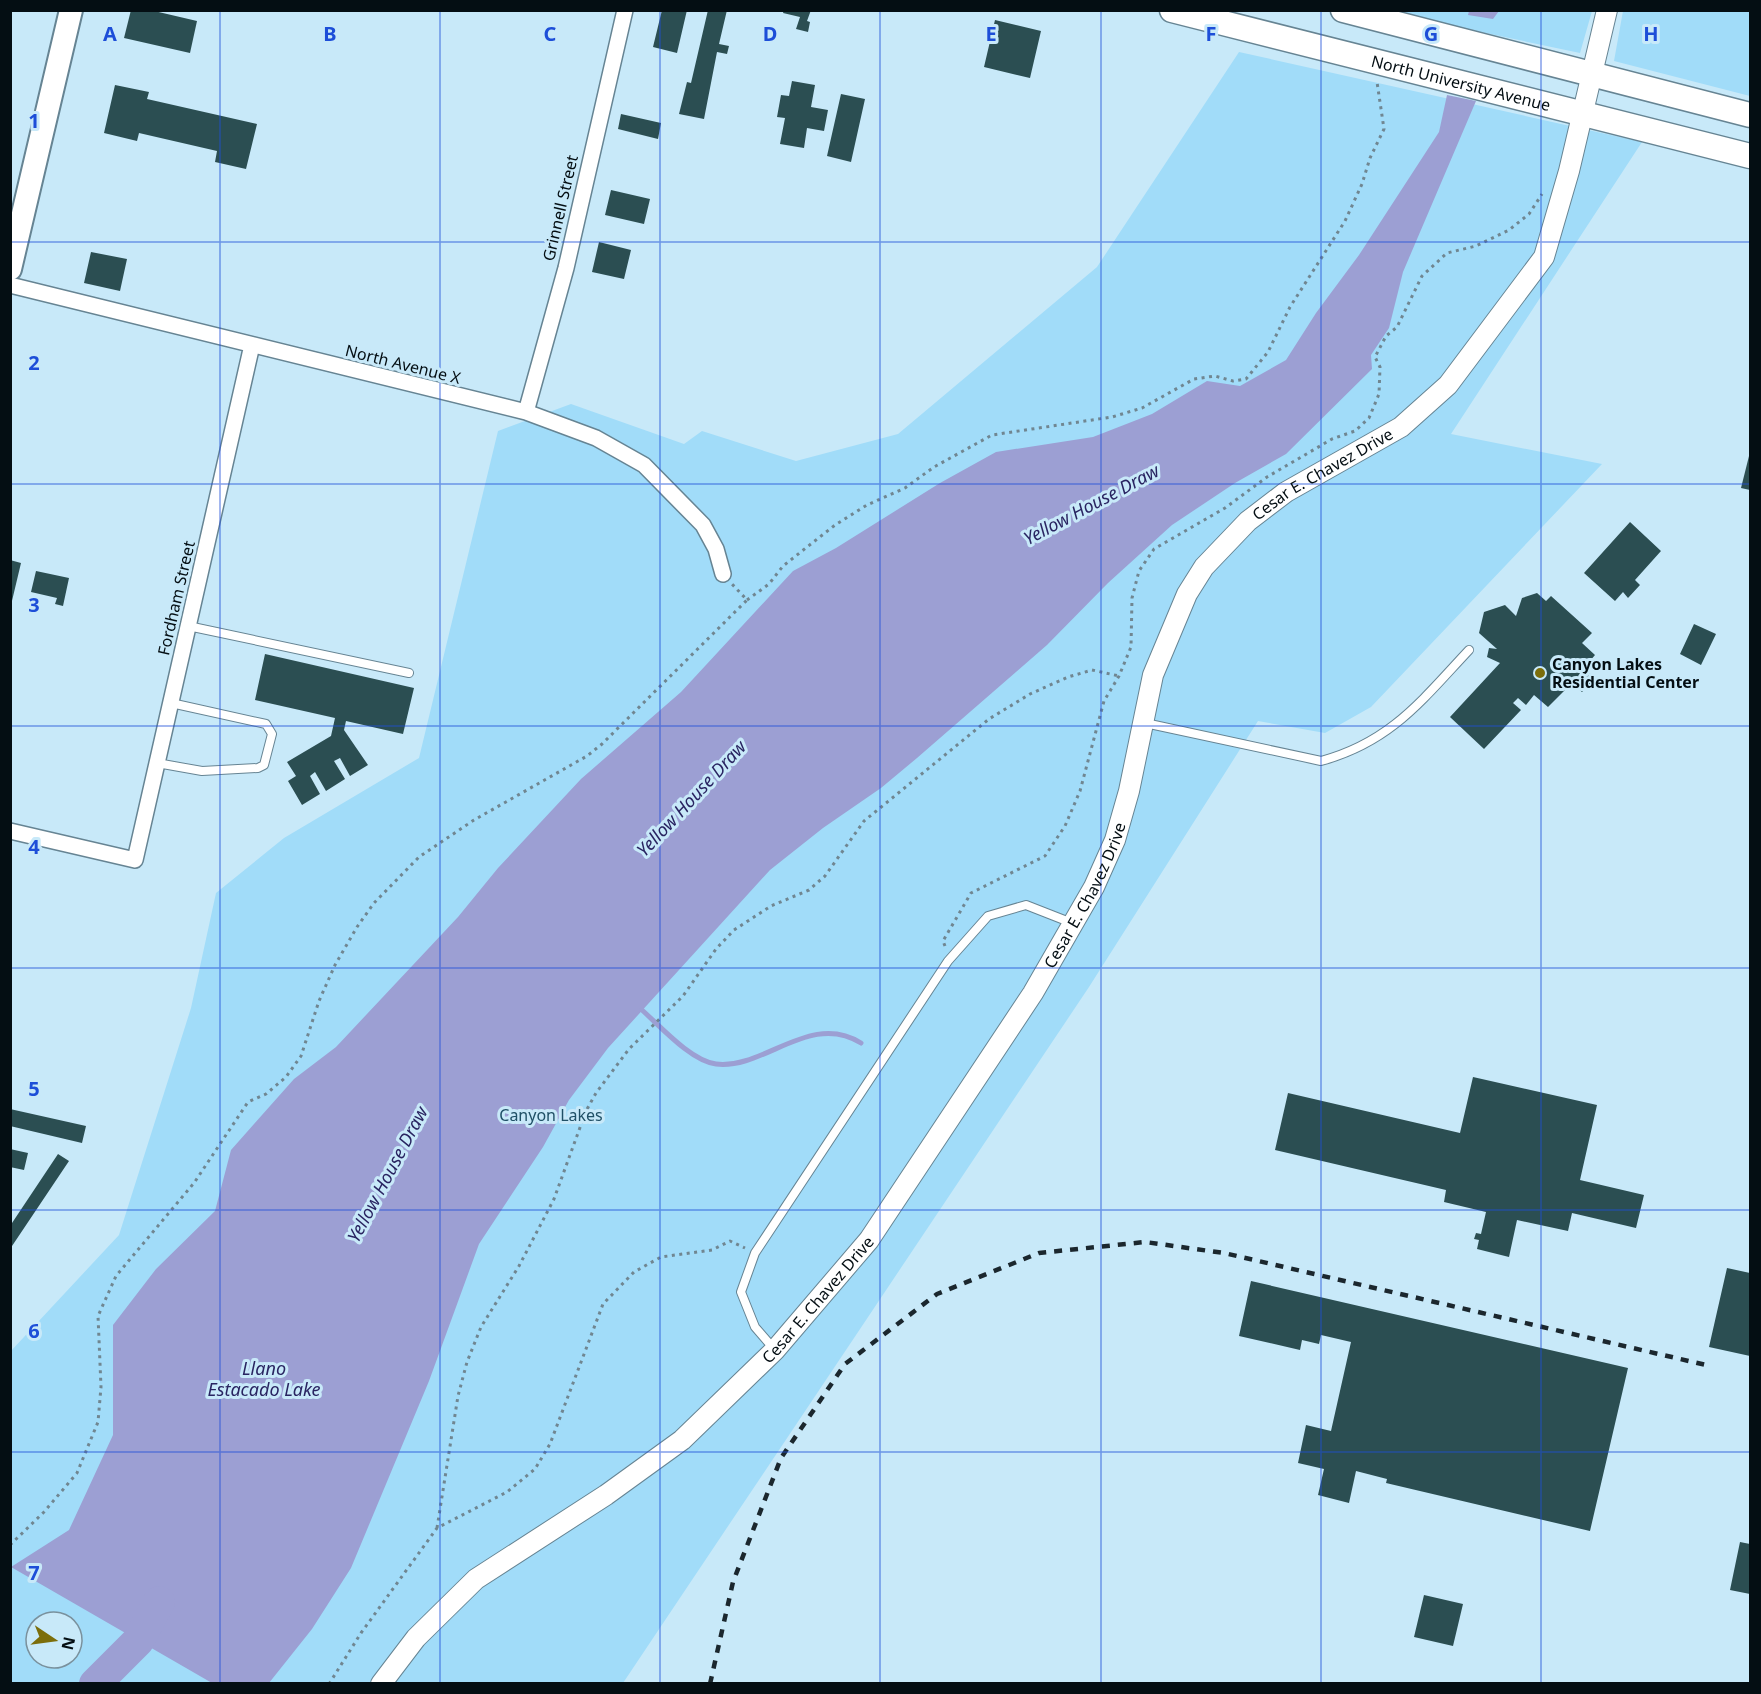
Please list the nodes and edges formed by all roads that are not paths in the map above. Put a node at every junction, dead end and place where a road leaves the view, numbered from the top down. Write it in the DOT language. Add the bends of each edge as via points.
graph roads {
  1 [pos="71,10"];
  2 [pos="625,10"];
  3 [pos="1172,10"];
  4 [pos="1343,10"];
  5 [pos="1607,10"];
  6 [pos="1592,74"];
  7 [pos="1583,113"];
  8 [pos="1750,115"];
  9 [pos="1750,156"];
  10 [pos="10,269"];
  11 [pos="10,285"];
  12 [pos="252,345"];
  13 [pos="526,412"];
  14 [pos="723,574"];
  15 [pos="188,626"];
  16 [pos="1469,650"];
  17 [pos="409,673"];
  18 [pos="171,703"];
  19 [pos="1143,723"];
  20 [pos="157,763"];
  21 [pos="10,831"];
  22 [pos="1073,924"];
  23 [pos="775,1350"];
  24 [pos="381,1683"];
  1 -- 10 [label="main road"];
  2 -- 13 [label="street, Grinnell Street" via="566,268"];
  3 -- 7 [label="main road, North University Avenue"];
  4 -- 6 [label="main road"];
  5 -- 6 [label="street, Cesar E. Chavez Drive"];
  6 -- 7 [label="street, Cesar E. Chavez Drive"];
  6 -- 8 [label="main road"];
  7 -- 9 [label="main road, North University Avenue"];
  7 -- 19 [label="street, Cesar E. Chavez Drive" via="1544,257 1448,385 1401,427 1286,492 1248,521 1204,567 1187,594 1153,675"];
  11 -- 12 [label="street, North Avenue X"];
  12 -- 13 [label="street, North Avenue X"];
  12 -- 15 [label="street, Fordham Street"];
  13 -- 14 [label="street, North Avenue X" via="596,438 644,465 704,525"];
  15 -- 17 [label="lane"];
  15 -- 18 [label="street, Fordham Street"];
  16 -- 19 [label="lane" via="1403,721 1349,753 1321,761"];
  18 -- 20 [label="street, Fordham Street"];
  18 -- 20 [label="lane" via="267,724 272,734 264,765 258,768 202,771"];
  19 -- 22 [label="street, Cesar E. Chavez Drive" via="1115,840"];
  20 -- 21 [label="street, Fordham Street" via="135,860"];
  22 -- 23 [label="street, Cesar E. Chavez Drive" via="978,1080 869,1240"];
  22 -- 23 [label="lane" via="1026,905 988,916 948,961 755,1253 741,1292 755,1327"];
  23 -- 24 [label="street, Cesar E. Chavez Drive" via="682,1440 606,1495 476,1579 416,1638"];
}
